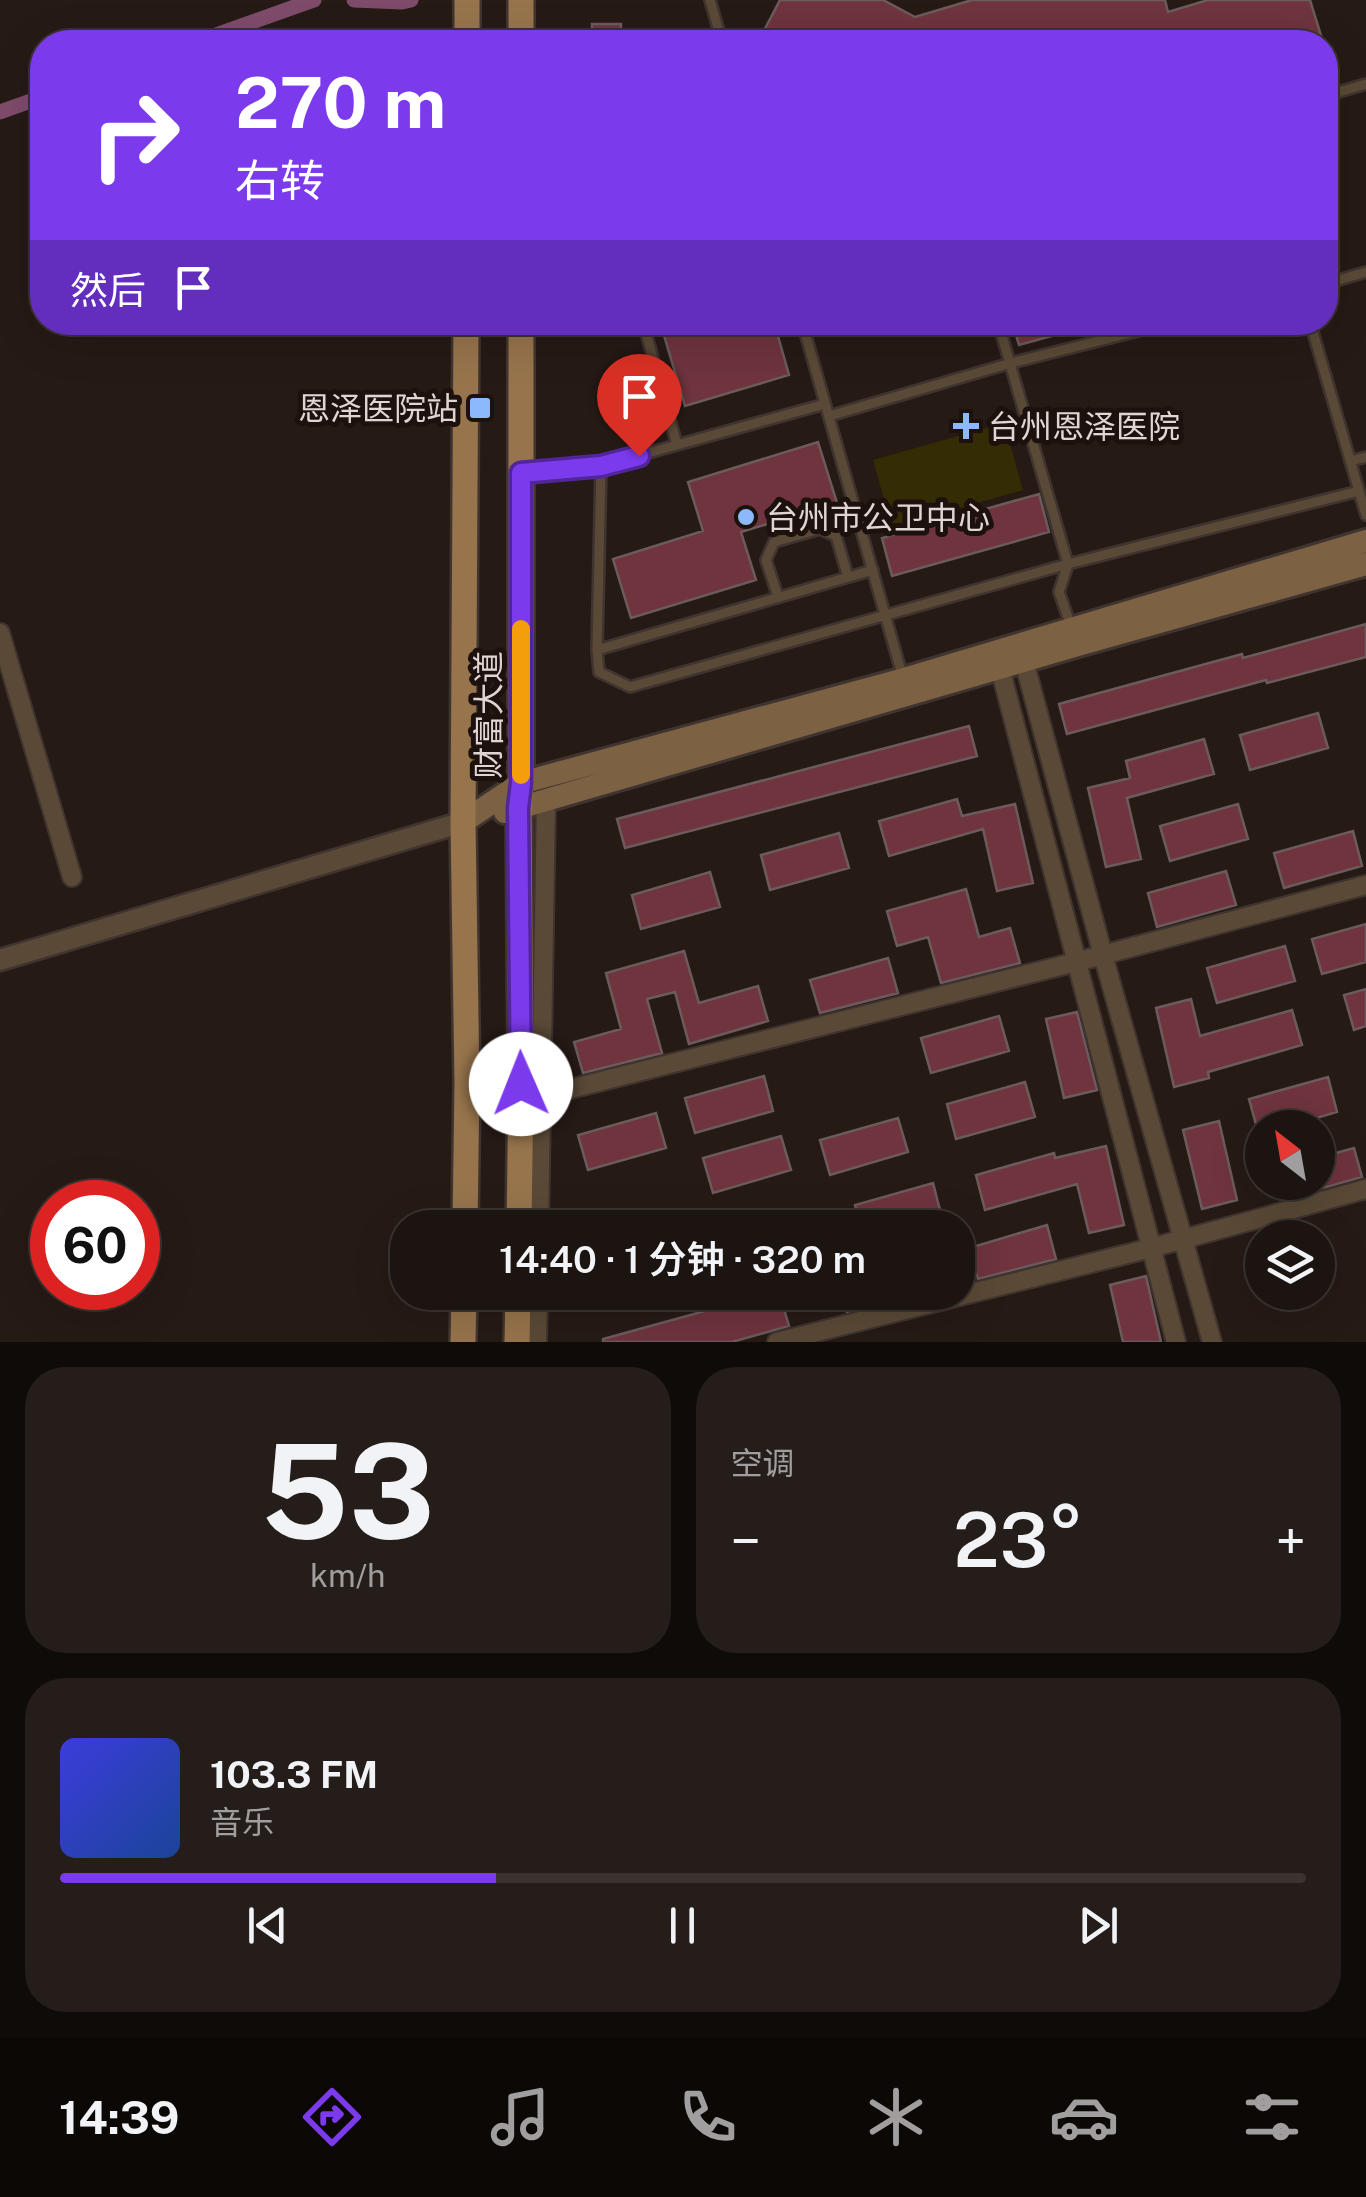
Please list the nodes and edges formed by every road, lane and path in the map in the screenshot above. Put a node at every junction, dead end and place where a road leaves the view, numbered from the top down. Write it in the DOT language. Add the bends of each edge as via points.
graph roads {
  1 [pos="710,0"];
  2 [pos="719,30"];
  3 [pos="1366,84"];
  4 [pos="1338,92"];
  5 [pos="1366,272"];
  6 [pos="1338,280"];
  7 [pos="466,335"];
  8 [pos="521,335"];
  9 [pos="647,335"];
  10 [pos="806,335"];
  11 [pos="1002,335"];
  12 [pos="1121,335"];
  13 [pos="1314,335"];
  14 [pos="1011,362"];
  15 [pos="825,404"];
  16 [pos="829,416"];
  17 [pos="677,444"];
  18 [pos="1366,456"];
  19 [pos="1350,461"];
  20 [pos="601,466"];
  21 [pos="521,473"];
  22 [pos="1359,491"];
  23 [pos="1366,515"];
  24 [pos="1366,540"];
  25 [pos="1068,564"];
  26 [pos="1366,564"];
  27 [pos="873,570"];
  28 [pos="848,577"];
  29 [pos="778,597"];
  30 [pos="886,616"];
  31 [pos="0,633"];
  32 [pos="1075,637"];
  33 [pos="597,650"];
  34 [pos="1024,661"];
  35 [pos="1000,668"];
  36 [pos="906,687"];
  37 [pos="520,796"];
  38 [pos="546,800"];
  39 [pos="463,822"];
  40 [pos="72,877"];
  41 [pos="1366,885"];
  42 [pos="1103,955"];
  43 [pos="0,960"];
  44 [pos="1076,962"];
  45 [pos="542,1096"];
  46 [pos="1366,1190"];
  47 [pos="465,1210"];
  48 [pos="519,1210"];
  49 [pos="539,1210"];
  50 [pos="1181,1240"];
  51 [pos="1152,1248"];
  52 [pos="464,1310"];
  53 [pos="518,1310"];
  54 [pos="538,1310"];
  55 [pos="463,1342"];
  56 [pos="517,1342"];
  57 [pos="537,1342"];
  58 [pos="777,1342"];
  59 [pos="1176,1342"];
  60 [pos="1212,1342"];
  1 -- 2 [label="lane"];
  3 -- 4 [label="lane"];
  5 -- 6 [label="lane"];
  7 -- 39 [label="main road, 财富大道"];
  8 -- 21 [label="main road, 财富大道"];
  9 -- 17 [label="lane"];
  10 -- 15 [label="lane"];
  11 -- 14 [label="lane"];
  12 -- 14 [label="lane"];
  13 -- 19 [label="lane"];
  14 -- 16 [label="lane"];
  14 -- 25 [label="lane"];
  15 -- 16 [label="lane"];
  15 -- 17 [label="lane"];
  16 -- 27 [label="lane"];
  17 -- 20 [label="lane"];
  18 -- 19 [label="lane"];
  19 -- 22 [label="lane"];
  20 -- 21 [label="lane"];
  20 -- 33 [label="lane"];
  21 -- 37 [label="main road, 财富大道"];
  22 -- 23 [label="lane"];
  22 -- 25 [label="lane"];
  24 -- 32 [label="main road"];
  25 -- 30 [label="lane"];
  25 -- 32 [label="lane" via="1059,592"];
  26 -- 32 [label="main road"];
  27 -- 28 [label="lane"];
  27 -- 30 [label="lane"];
  28 -- 29 [label="lane"];
  28 -- 29 [label="lane" via="836,536 820,529 774,542 766,560"];
  29 -- 33 [label="lane"];
  30 -- 33 [label="lane" via="630,687 599,672"];
  30 -- 36 [label="lane"];
  31 -- 40 [label="street"];
  32 -- 34 [label="main road"];
  32 -- 36 [label="main road"];
  34 -- 35 [label="main road"];
  34 -- 42 [label="street"];
  35 -- 36 [label="main road"];
  35 -- 44 [label="street"];
  36 -- 37 [label="main road"];
  36 -- 38 [label="main road"];
  37 -- 38 [label="main road"];
  37 -- 39 [label="main road"];
  37 -- 48 [label="main road, 财富大道"];
  38 -- 45 [label="street"];
  39 -- 43 [label="street"];
  39 -- 47 [label="main road, 财富大道"];
  41 -- 42 [label="street"];
  42 -- 44 [label="street"];
  42 -- 50 [label="street"];
  44 -- 45 [label="street"];
  44 -- 51 [label="street"];
  45 -- 49 [label="street"];
  46 -- 50 [label="street"];
  50 -- 51 [label="street"];
  50 -- 60 [label="street"];
  51 -- 58 [label="street"];
  51 -- 59 [label="street"];
  52 -- 55 [label="main road"];
  53 -- 56 [label="main road"];
  54 -- 57 [label="street"];
}
